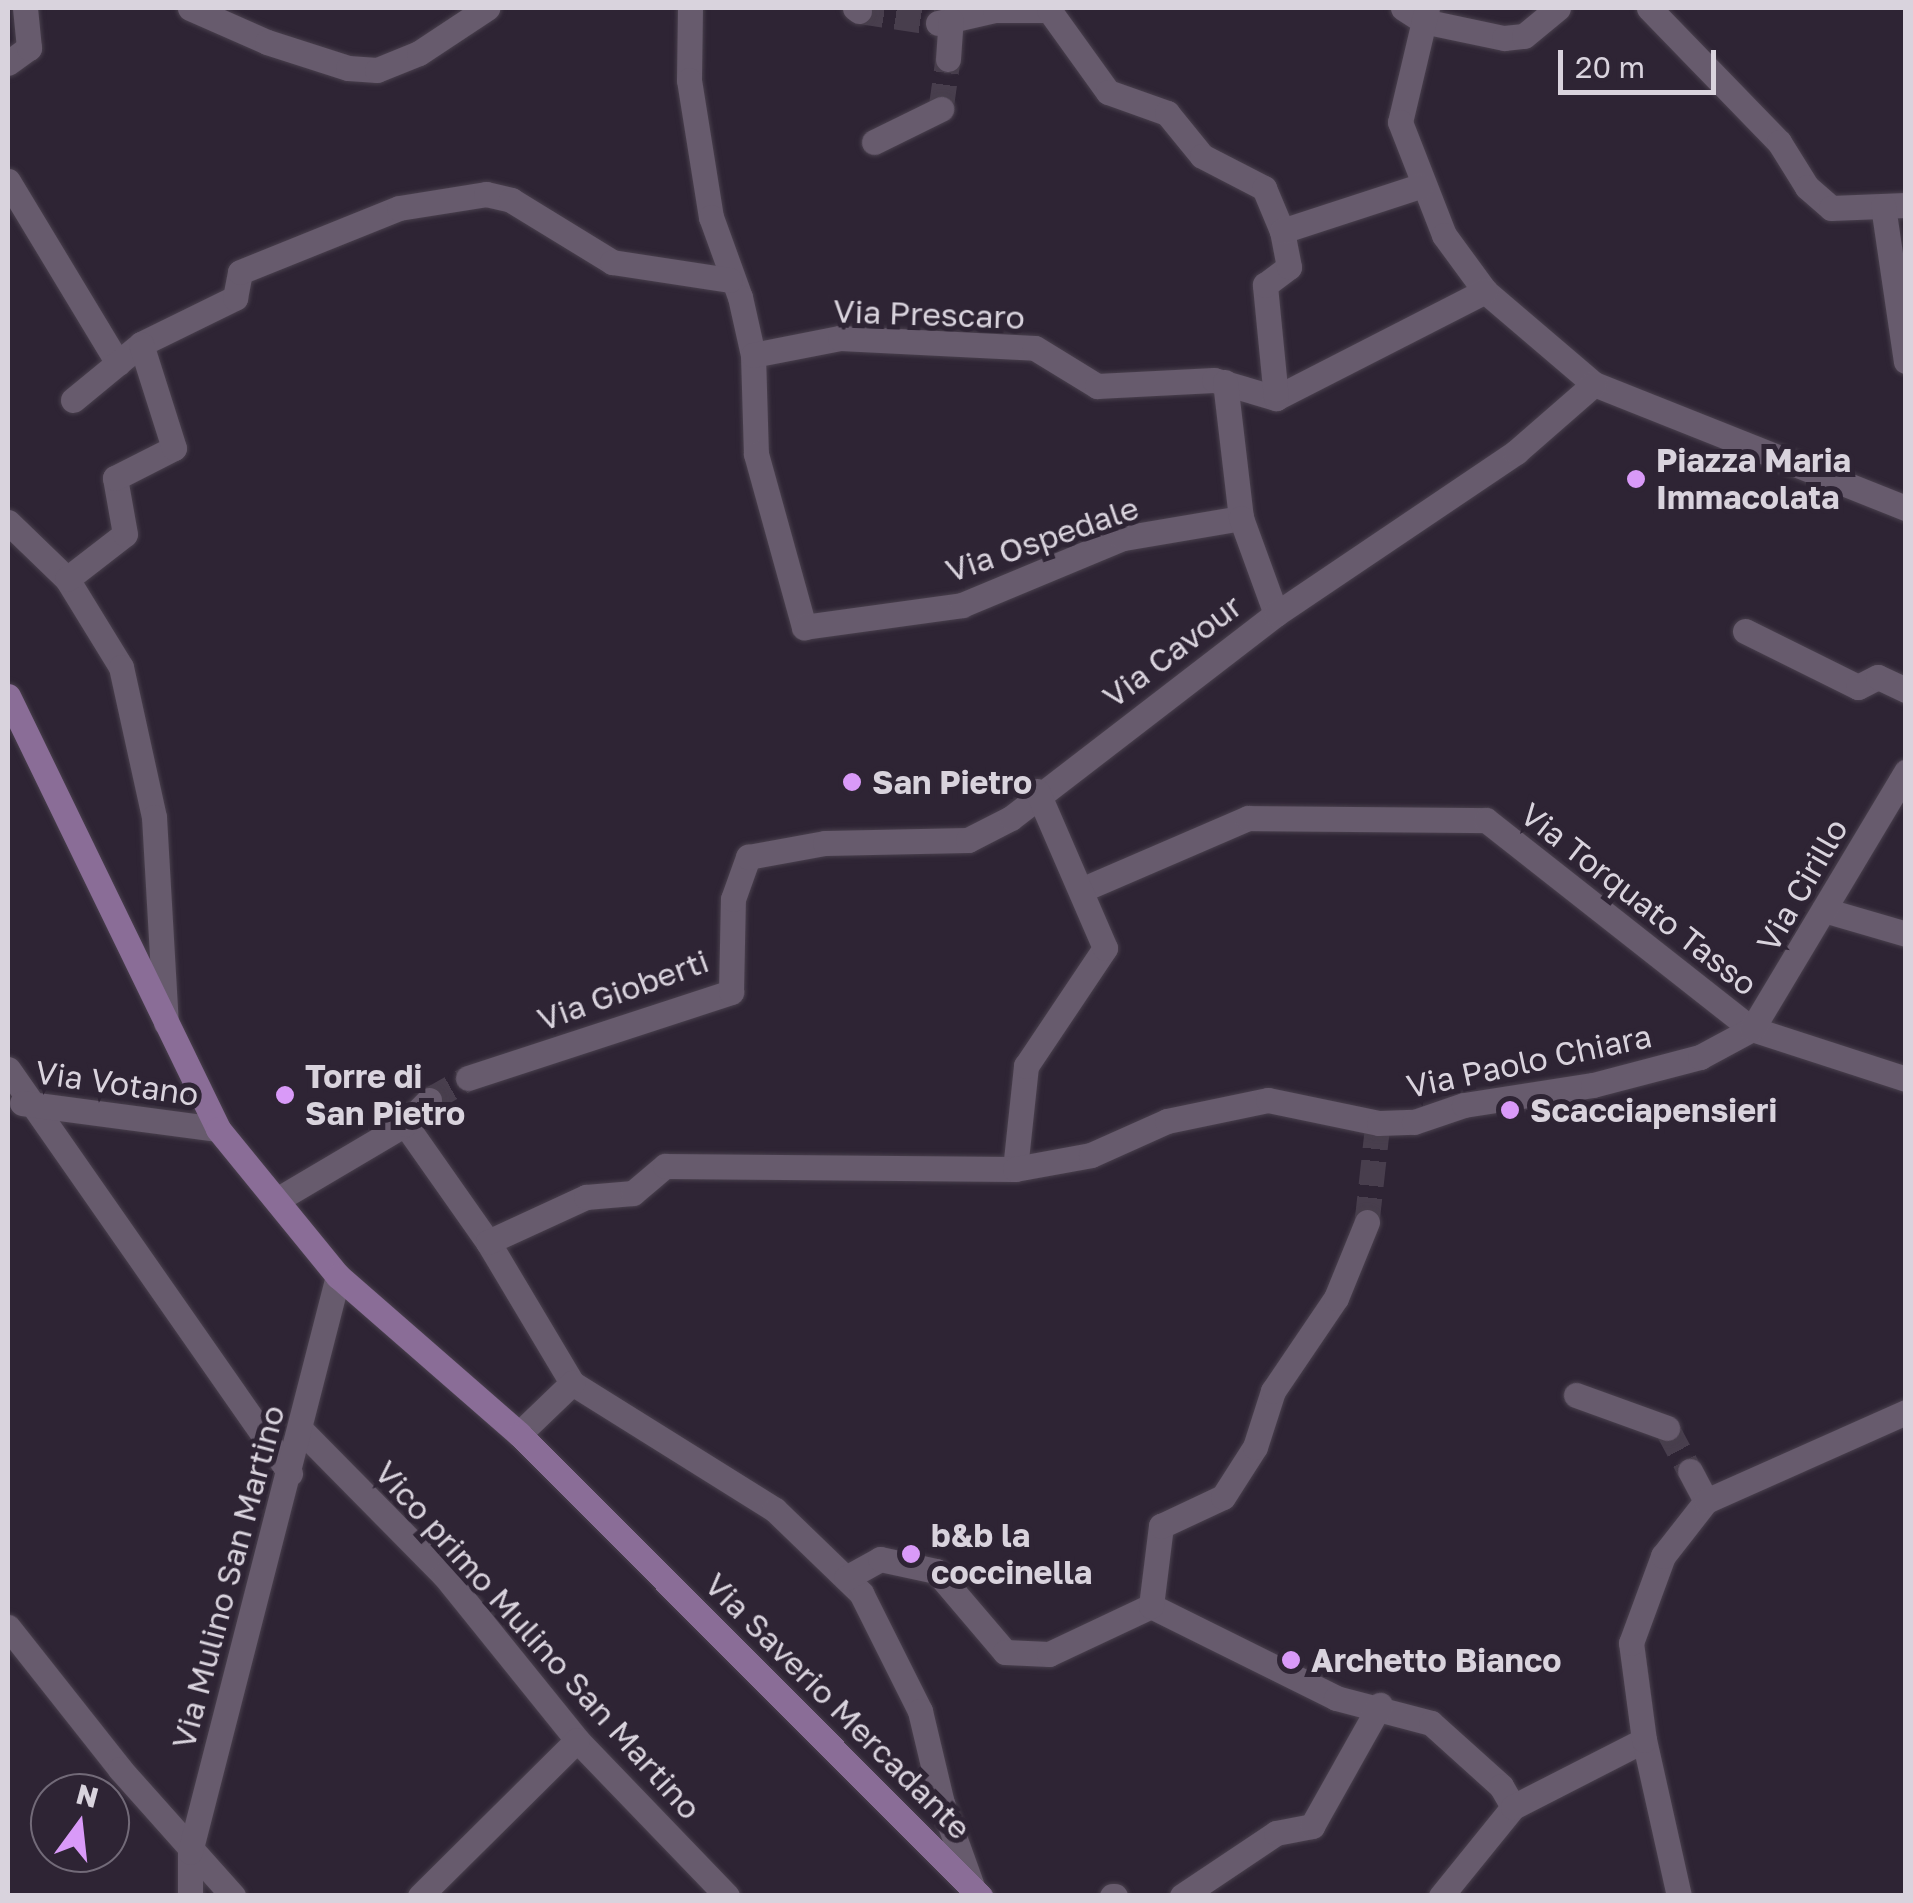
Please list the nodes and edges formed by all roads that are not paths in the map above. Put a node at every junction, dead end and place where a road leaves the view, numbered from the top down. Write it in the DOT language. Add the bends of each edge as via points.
graph roads {
  1 [pos="25,8"];
  2 [pos="190,8"];
  3 [pos="488,8"];
  4 [pos="690,8"];
  5 [pos="1558,8"];
  6 [pos="1649,8"];
  7 [pos="1418,12"];
  8 [pos="948,59"];
  9 [pos="8,63"];
  10 [pos="941,109"];
  11 [pos="874,142"];
  12 [pos="8,182"];
  13 [pos="1420,186"];
  14 [pos="1894,206"];
  15 [pos="1282,231"];
  16 [pos="730,280"];
  17 [pos="1484,292"];
  18 [pos="141,344"];
  19 [pos="754,355"];
  20 [pos="1906,360"];
  21 [pos="118,363"];
  22 [pos="1225,382"];
  23 [pos="1594,384"];
  24 [pos="1276,398"];
  25 [pos="72,400"];
  26 [pos="1906,508"];
  27 [pos="1241,518"];
  28 [pos="8,522"];
  29 [pos="67,579"];
  30 [pos="1276,614"];
  31 [pos="1745,631"];
  32 [pos="1906,690"];
  33 [pos="8,696"];
  34 [pos="1906,772"];
  35 [pos="1037,791"];
  36 [pos="748,857"];
  37 [pos="1081,890"];
  38 [pos="1824,910"];
  39 [pos="1906,934"];
  40 [pos="166,1028"];
  41 [pos="1752,1029"];
  42 [pos="8,1069"];
  43 [pos="468,1078"];
  44 [pos="1906,1079"];
  45 [pos="429,1100"];
  46 [pos="18,1102"];
  47 [pos="406,1124"];
  48 [pos="218,1130"];
  49 [pos="1015,1169"];
  50 [pos="280,1198"];
  51 [pos="1366,1222"];
  52 [pos="488,1242"];
  53 [pos="338,1276"];
  54 [pos="572,1383"];
  55 [pos="1576,1395"];
  56 [pos="1906,1412"];
  57 [pos="1667,1428"];
  58 [pos="300,1429"];
  59 [pos="519,1434"];
  60 [pos="1690,1470"];
  61 [pos="290,1472"];
  62 [pos="1706,1501"];
  63 [pos="846,1578"];
  64 [pos="1151,1606"];
  65 [pos="8,1626"];
  66 [pos="1380,1705"];
  67 [pos="577,1740"];
  68 [pos="1644,1740"];
  69 [pos="1513,1807"];
  70 [pos="190,1852"];
  71 [pos="976,1892"];
  72 [pos="190,1896"];
  73 [pos="233,1896"];
  74 [pos="420,1896"];
  75 [pos="727,1896"];
  76 [pos="1182,1896"];
  77 [pos="1441,1896"];
  78 [pos="1679,1896"];
  1 -- 9 [label="street" via="29,48"];
  2 -- 3 [label="street" via="268,42 348,68 378,70 419,53"];
  4 -- 16 [label="street" via="689,80 711,217"];
  5 -- 7 [label="street" via="1524,36 1504,38"];
  6 -- 14 [label="street" via="1779,142 1807,188 1831,208"];
  7 -- 13 [label="street" via="1400,122"];
  8 -- 15 [label="street" via="944,22 995,10 1049,10 1108,92 1167,112 1202,156 1264,188"];
  10 -- 11 [label="street" via="928,121"];
  12 -- 21 [label="street"];
  13 -- 15 [label="street"];
  13 -- 17 [label="street" via="1444,236"];
  14 -- 20 [label="street"];
  15 -- 24 [label="street" via="1289,267 1264,285"];
  16 -- 18 [label="street" via="612,262 512,200 486,194 399,208 258,264 240,272 235,298"];
  16 -- 19 [label="street"];
  17 -- 23 [label="street"];
  17 -- 24 [label="street"];
  18 -- 21 [label="street"];
  18 -- 29 [label="street" via="174,448 115,478 126,534"];
  19 -- 22 [label="street, Via Prescaro" via="840,338 1035,348 1097,386"];
  19 -- 27 [label="street, Via Ospedale" via="756,454 804,627 962,605 1122,538"];
  21 -- 25 [label="street"];
  22 -- 24 [label="street, Via Prescaro"];
  22 -- 27 [label="street"];
  23 -- 26 [label="street"];
  23 -- 30 [label="street, Via Cavour" via="1516,452"];
  27 -- 30 [label="street"];
  28 -- 29 [label="street"];
  29 -- 40 [label="street" via="121,667 154,818"];
  30 -- 35 [label="street, Via Cavour"];
  31 -- 32 [label="street" via="1858,686 1878,678"];
  33 -- 40 [label="street, Via Saverio Mercadante"];
  34 -- 38 [label="street, Via Cirillo"];
  35 -- 36 [label="street, Via Cavour" via="1010,818 968,840 825,843"];
  35 -- 37 [label="street"];
  36 -- 43 [label="street, Via Gioberti" via="733,900 731,992"];
  37 -- 41 [label="street, Via Torquato Tasso" via="1248,818 1486,820"];
  37 -- 49 [label="street" via="1105,948 1026,1066"];
  38 -- 39 [label="street"];
  38 -- 41 [label="street, Via Cirillo"];
  40 -- 48 [label="street, Via Saverio Mercadante"];
  41 -- 44 [label="street"];
  41 -- 49 [label="street, Via Paolo Chiara" via="1700,1056 1611,1080 1464,1105 1414,1122 1378,1128 1268,1100 1168,1121 1091,1155"];
  42 -- 46 [label="street"];
  45 -- 47 [label="street"];
  46 -- 48 [label="street, Via Votano"];
  46 -- 61 [label="street"];
  47 -- 50 [label="street"];
  47 -- 52 [label="street"];
  48 -- 50 [label="street, Via Saverio Mercadante"];
  49 -- 52 [label="street, Via Paolo Chiara" via="665,1166 633,1193 586,1196"];
  50 -- 53 [label="street, Via Saverio Mercadante"];
  51 -- 64 [label="street" via="1336,1298 1273,1391 1255,1447 1223,1497 1162,1526"];
  52 -- 54 [label="street"];
  53 -- 58 [label="street, Via Mulino San Martino"];
  53 -- 59 [label="street, Via Saverio Mercadante"];
  54 -- 59 [label="street"];
  54 -- 63 [label="street" via="775,1510"];
  55 -- 57 [label="street"];
  56 -- 62 [label="street"];
  58 -- 61 [label="street, Via Mulino San Martino"];
  58 -- 67 [label="street, Vico primo Mulino San Martino" via="444,1575"];
  59 -- 71 [label="street, Via Saverio Mercadante"];
  60 -- 62 [label="street"];
  61 -- 70 [label="street, Via Mulino San Martino"];
  62 -- 68 [label="street" via="1663,1556 1631,1642"];
  63 -- 64 [label="street" via="880,1560 936,1571 1004,1652 1049,1654"];
  63 -- 71 [label="street" via="861,1593 920,1711 942,1803"];
  64 -- 66 [label="street" via="1336,1698"];
  65 -- 70 [label="street"];
  66 -- 69 [label="street" via="1430,1723 1501,1786"];
  66 -- 76 [label="street" via="1312,1826 1276,1834"];
  67 -- 74 [label="street"];
  67 -- 75 [label="street, Vico primo Mulino San Martino"];
  68 -- 69 [label="street"];
  68 -- 78 [label="street"];
  69 -- 77 [label="street"];
  70 -- 72 [label="street, Via Mulino San Martino"];
  70 -- 73 [label="street"];
}
